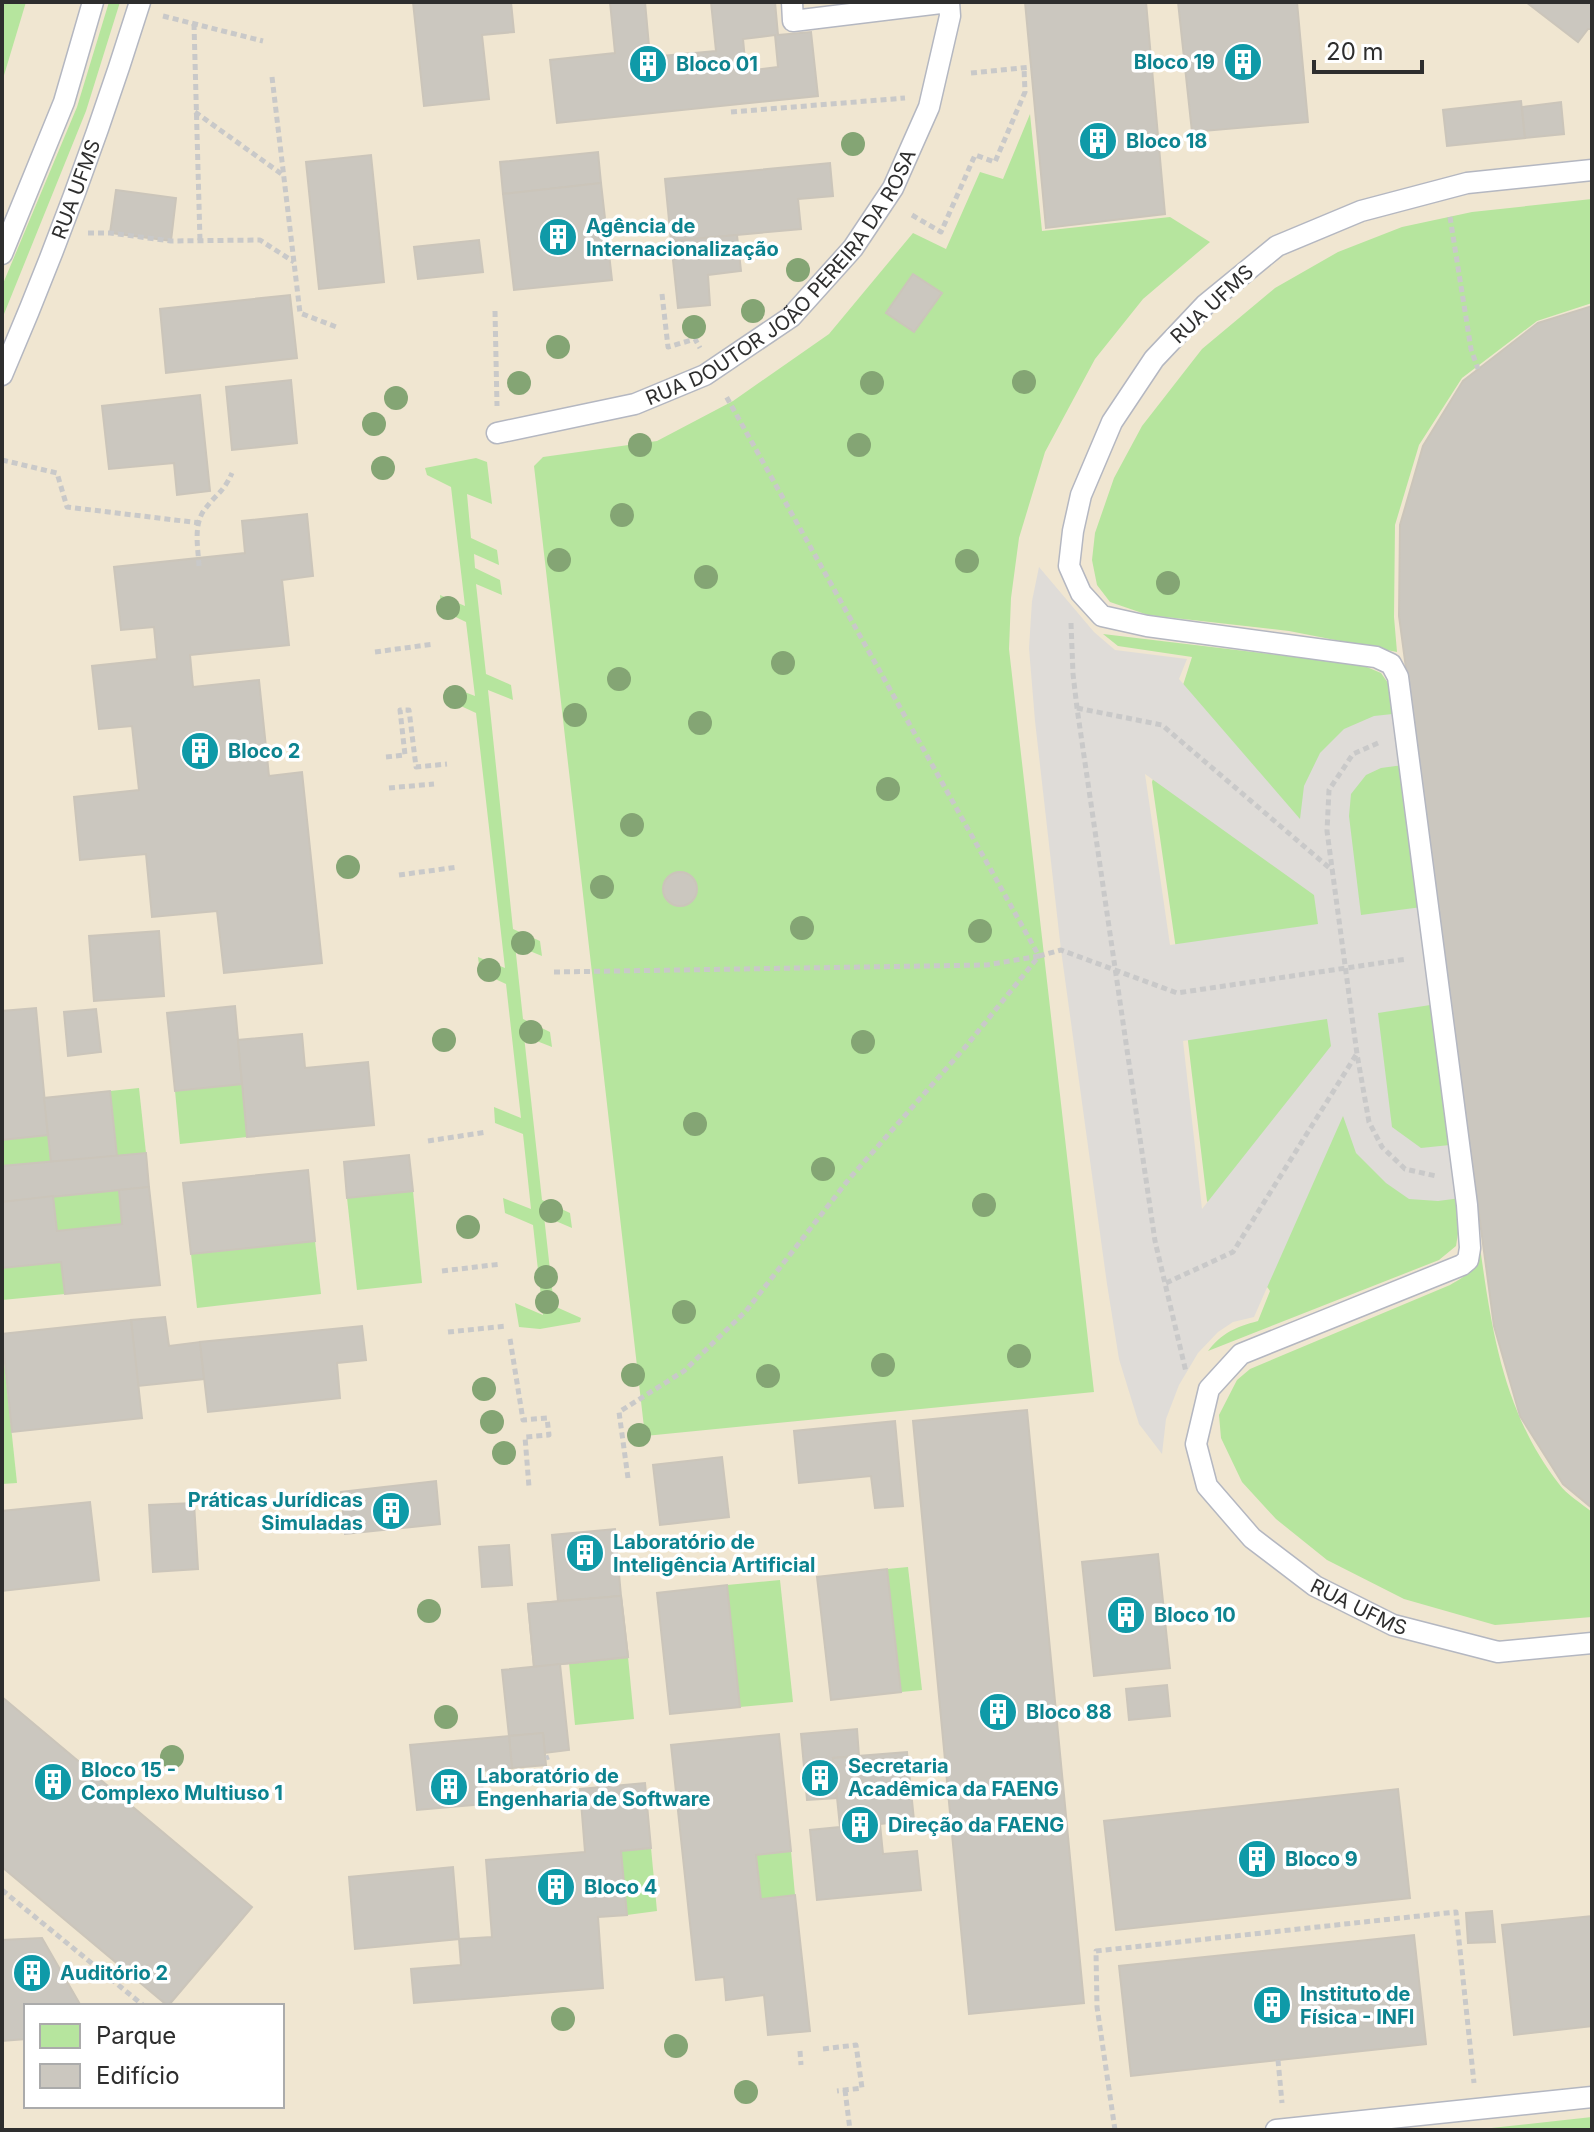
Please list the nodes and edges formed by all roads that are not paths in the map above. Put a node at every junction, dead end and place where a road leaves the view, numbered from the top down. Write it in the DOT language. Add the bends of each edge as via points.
graph roads {
  1 [pos="93,2"];
  2 [pos="792,2"];
  3 [pos="949,2"];
  4 [pos="148,8"];
  5 [pos="1592,170"];
  6 [pos="2,254"];
  7 [pos="2,375"];
  8 [pos="497,433"];
  9 [pos="1592,1643"];
  10 [pos="1592,2097"];
  11 [pos="1285,2129"];
  12 [pos="1276,2130"];
  1 -- 6 [label="lane" via="64,102"];
  2 -- 3 [label="lane" via="793,21"];
  3 -- 8 [label="lane, RUA DOUTOR JOÃO PEREIRA DA ROSA" via="929,107 893,188 853,248 791,317 705,375 635,404"];
  4 -- 7 [label="lane, RUA UFMS"];
  5 -- 9 [label="lane, RUA UFMS" via="1467,183 1361,211 1277,246 1205,305 1154,359 1112,422 1081,495 1069,566 1081,593 1102,616 1376,657 1391,664 1398,677 1467,1205 1468,1260 1241,1354 1209,1389 1196,1444 1207,1486 1252,1538 1315,1586 1393,1625 1498,1652"];
  10 -- 11 [label="lane"];
  11 -- 12 [label="lane"];
}
